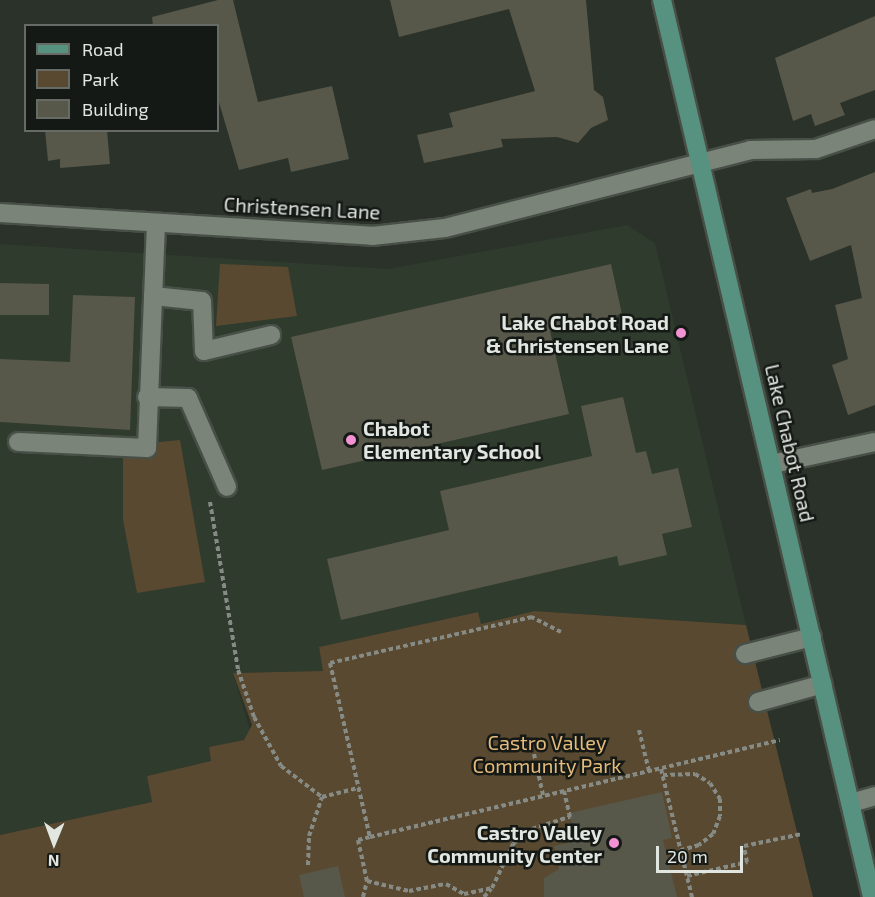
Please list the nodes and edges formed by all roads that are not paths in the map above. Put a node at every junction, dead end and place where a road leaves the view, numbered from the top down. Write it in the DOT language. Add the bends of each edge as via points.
graph roads {
  1 [pos="662,0"];
  2 [pos="875,129"];
  3 [pos="702,165"];
  4 [pos="0,213"];
  5 [pos="156,223"];
  6 [pos="153,297"];
  7 [pos="271,335"];
  8 [pos="147,398"];
  9 [pos="18,442"];
  10 [pos="875,442"];
  11 [pos="772,464"];
  12 [pos="218,489"];
  13 [pos="812,637"];
  14 [pos="745,654"];
  15 [pos="823,684"];
  16 [pos="758,702"];
  17 [pos="875,796"];
  18 [pos="851,804"];
  19 [pos="872,897"];
  1 -- 3 [label="main road, Lake Chabot Road"];
  2 -- 3 [label="street, Christensen Lane" via="816,149 750,150"];
  3 -- 5 [label="street, Christensen Lane" via="445,228 372,236"];
  3 -- 11 [label="main road, Lake Chabot Road"];
  4 -- 5 [label="street, Christensen Lane"];
  5 -- 6 [label="street"];
  6 -- 7 [label="street" via="202,301 204,351"];
  6 -- 8 [label="street"];
  8 -- 9 [label="street" via="147,448"];
  8 -- 12 [label="street" via="188,398"];
  10 -- 11 [label="street"];
  11 -- 13 [label="main road, Lake Chabot Road"];
  13 -- 14 [label="street"];
  13 -- 15 [label="main road, Lake Chabot Road"];
  15 -- 16 [label="street"];
  15 -- 18 [label="main road, Lake Chabot Road"];
  17 -- 18 [label="street"];
  18 -- 19 [label="main road, Lake Chabot Road"];
}
